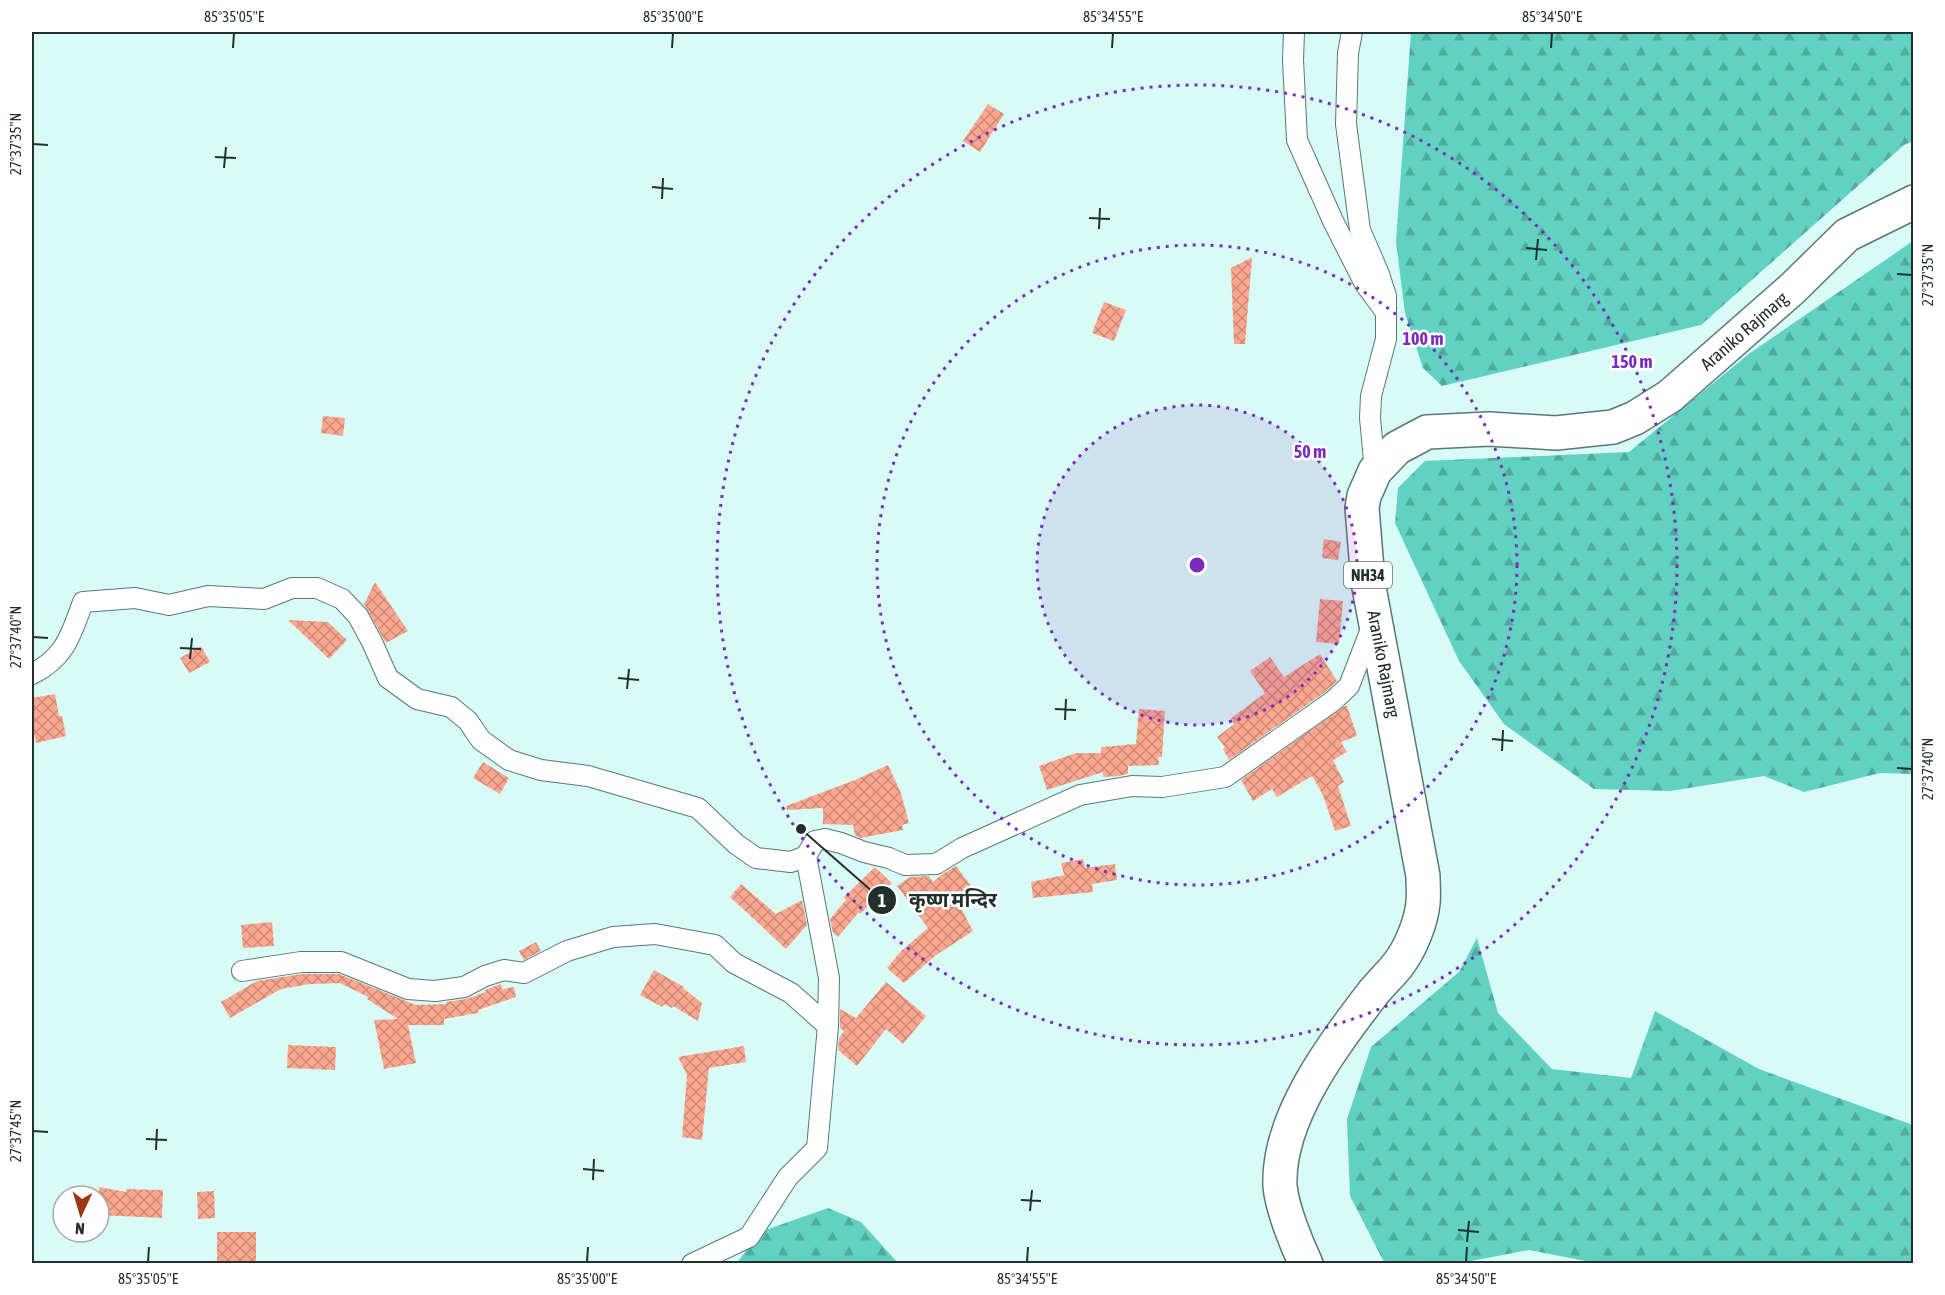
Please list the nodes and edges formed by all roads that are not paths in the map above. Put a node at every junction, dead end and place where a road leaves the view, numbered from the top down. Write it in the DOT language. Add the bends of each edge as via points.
graph roads {
  1 [pos="1294,32"];
  2 [pos="1352,32"];
  3 [pos="1914,202"];
  4 [pos="1386,314"];
  5 [pos="1375,471"];
  6 [pos="1376,618"];
  7 [pos="32,674"];
  8 [pos="806,856"];
  9 [pos="242,971"];
  10 [pos="828,1026"];
  11 [pos="692,1263"];
  12 [pos="1306,1263"];
  1 -- 4 [label="street" via="1297,141 1365,284"];
  2 -- 4 [label="street" via="1346,124 1360,230 1386,296"];
  3 -- 5 [label="highway, Araniko Rajmarg / NH34" via="1846,235 1792,290 1670,396 1635,418 1613,427 1556,433 1489,429 1426,432 1397,448"];
  4 -- 5 [label="street" via="1386,339 1371,396"];
  5 -- 6 [label="highway, Araniko Rajmarg / NH34" via="1362,508 1368,582"];
  6 -- 8 [label="street" via="1349,686 1225,777 1080,795 962,848 936,864 905,865 825,839 815,841"];
  6 -- 12 [label="highway, Araniko Rajmarg / NH34" via="1423,876 1423,903 1399,963 1326,1058 1297,1111 1284,1149 1280,1187 1294,1238"];
  7 -- 8 [label="street" via="61,654 83,602 135,598 169,605 208,596 264,599 292,588 317,588 342,599 358,616 388,678 417,699 451,707 468,721 481,741 509,760 541,770 588,776 698,808 756,858 791,862"];
  8 -- 10 [label="street" via="829,978"];
  9 -- 10 [label="street" via="301,962 341,962 408,989 435,991 464,987 504,970 524,973 567,951 613,937 655,934 715,945 734,963 791,993"];
  10 -- 11 [label="street" via="817,1148 788,1177 749,1237"];
}
